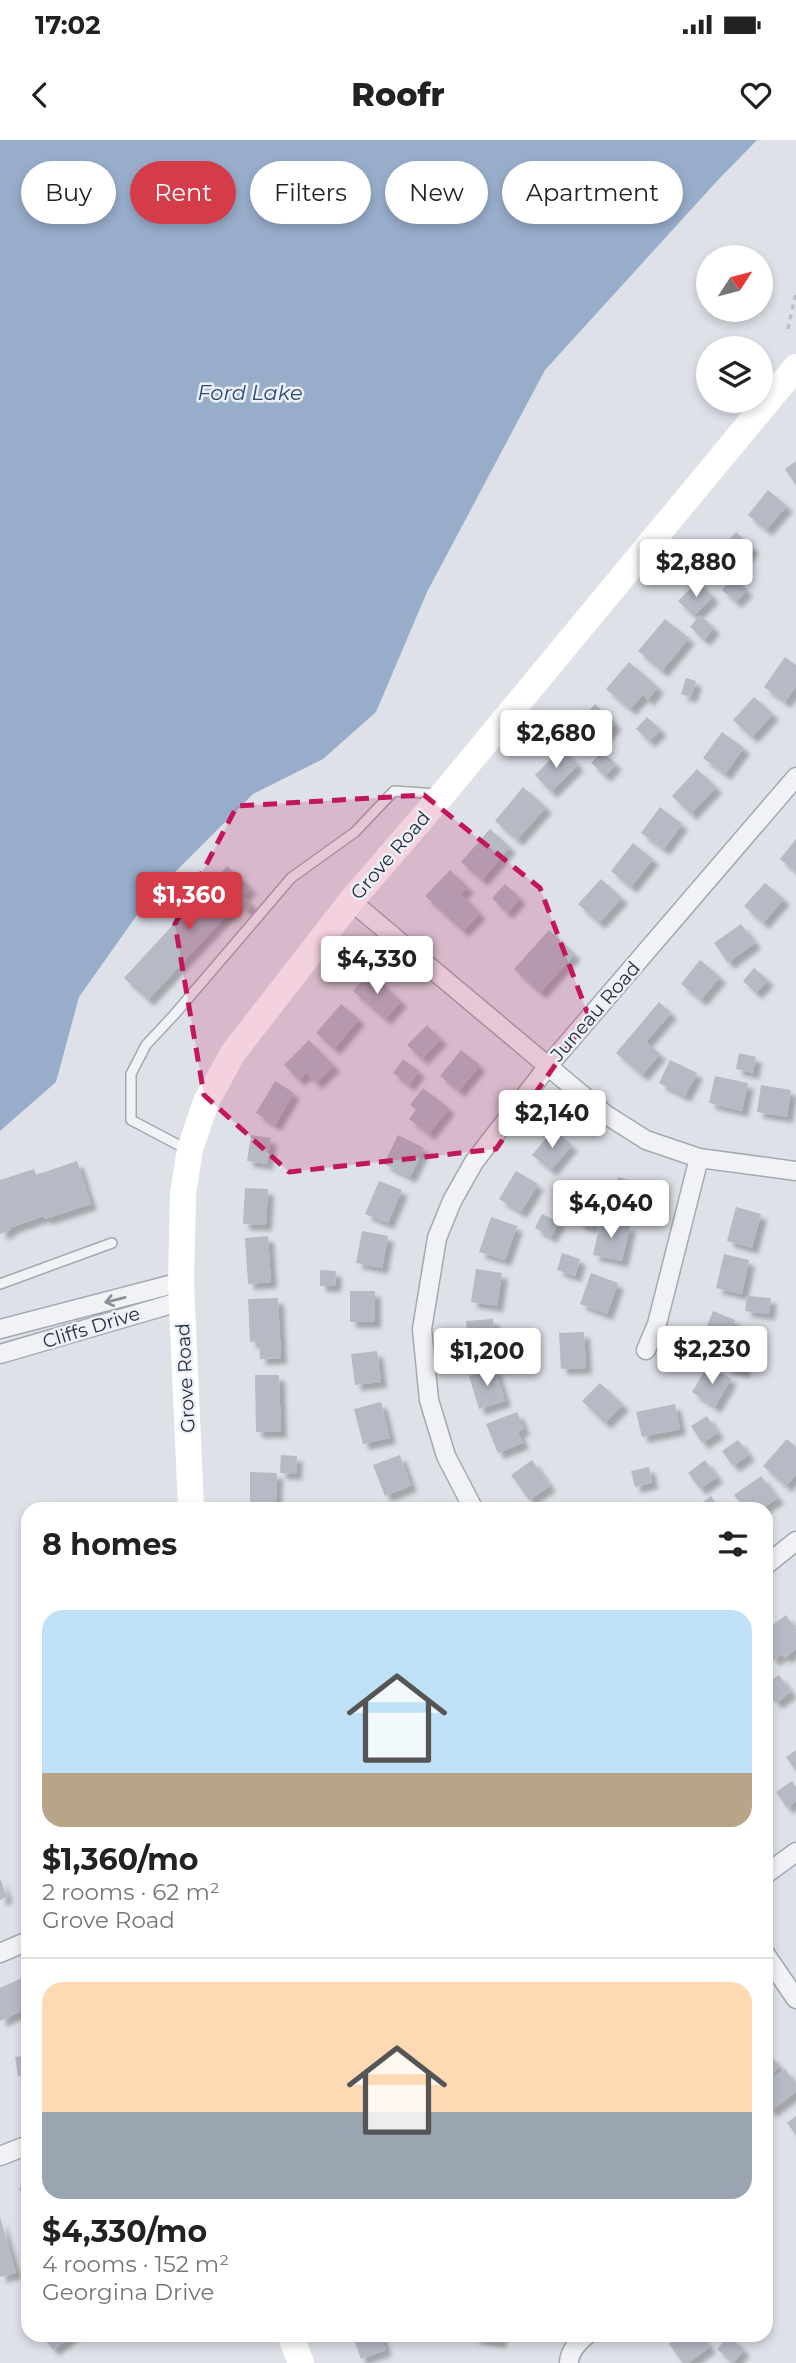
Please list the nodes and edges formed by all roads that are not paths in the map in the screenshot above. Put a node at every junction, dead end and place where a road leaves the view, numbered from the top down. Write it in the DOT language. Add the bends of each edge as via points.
graph roads {
  1 [pos="796,367"];
  2 [pos="796,777"];
  3 [pos="443,794"];
  4 [pos="351,901"];
  5 [pos="548,1066"];
  6 [pos="190,1152"];
  7 [pos="699,1158"];
  8 [pos="796,1171"];
  9 [pos="113,1243"];
  10 [pos="0,1284"];
  11 [pos="181,1291"];
  12 [pos="0,1329"];
  13 [pos="646,1350"];
  14 [pos="0,1354"];
  15 [pos="191,1502"];
  16 [pos="470,1502"];
  17 [pos="796,1541"];
  18 [pos="773,1559"];
  19 [pos="796,1852"];
  20 [pos="773,1869"];
  21 [pos="21,1944"];
  22 [pos="0,1953"];
  23 [pos="773,1965"];
  24 [pos="796,1999"];
  25 [pos="21,2148"];
  26 [pos="0,2156"];
  27 [pos="293,2342"];
  28 [pos="579,2342"];
  29 [pos="301,2363"];
  30 [pos="569,2363"];
  1 -- 3 [label="main road, Grove Road"];
  2 -- 5 [label="street, Juneau Road"];
  3 -- 4 [label="main road, Grove Road"];
  3 -- 6 [label="lane" via="394,791 355,832 292,878 146,1045 131,1074 131,1120"];
  4 -- 5 [label="street"];
  4 -- 6 [label="main road, Grove Road" via="233,1053 206,1102"];
  5 -- 7 [label="street" via="605,1114 646,1140"];
  5 -- 16 [label="street, Juneau Road" via="474,1162 437,1238 422,1329 429,1400 446,1456"];
  6 -- 11 [label="main road, Grove Road" via="183,1194"];
  7 -- 8 [label="street"];
  7 -- 13 [label="street" via="657,1324"];
  9 -- 10 [label="lane"];
  11 -- 12 [label="street, Cliffs Drive, one-way"];
  11 -- 14 [label="street, Cliffs Drive"];
  11 -- 15 [label="main road, Grove Road"];
  17 -- 18 [label="street"];
  19 -- 20 [label="street"];
  21 -- 22 [label="street"];
  23 -- 24 [label="street"];
  25 -- 26 [label="street"];
  27 -- 29 [label="main road"];
  28 -- 30 [label="street"];
}
